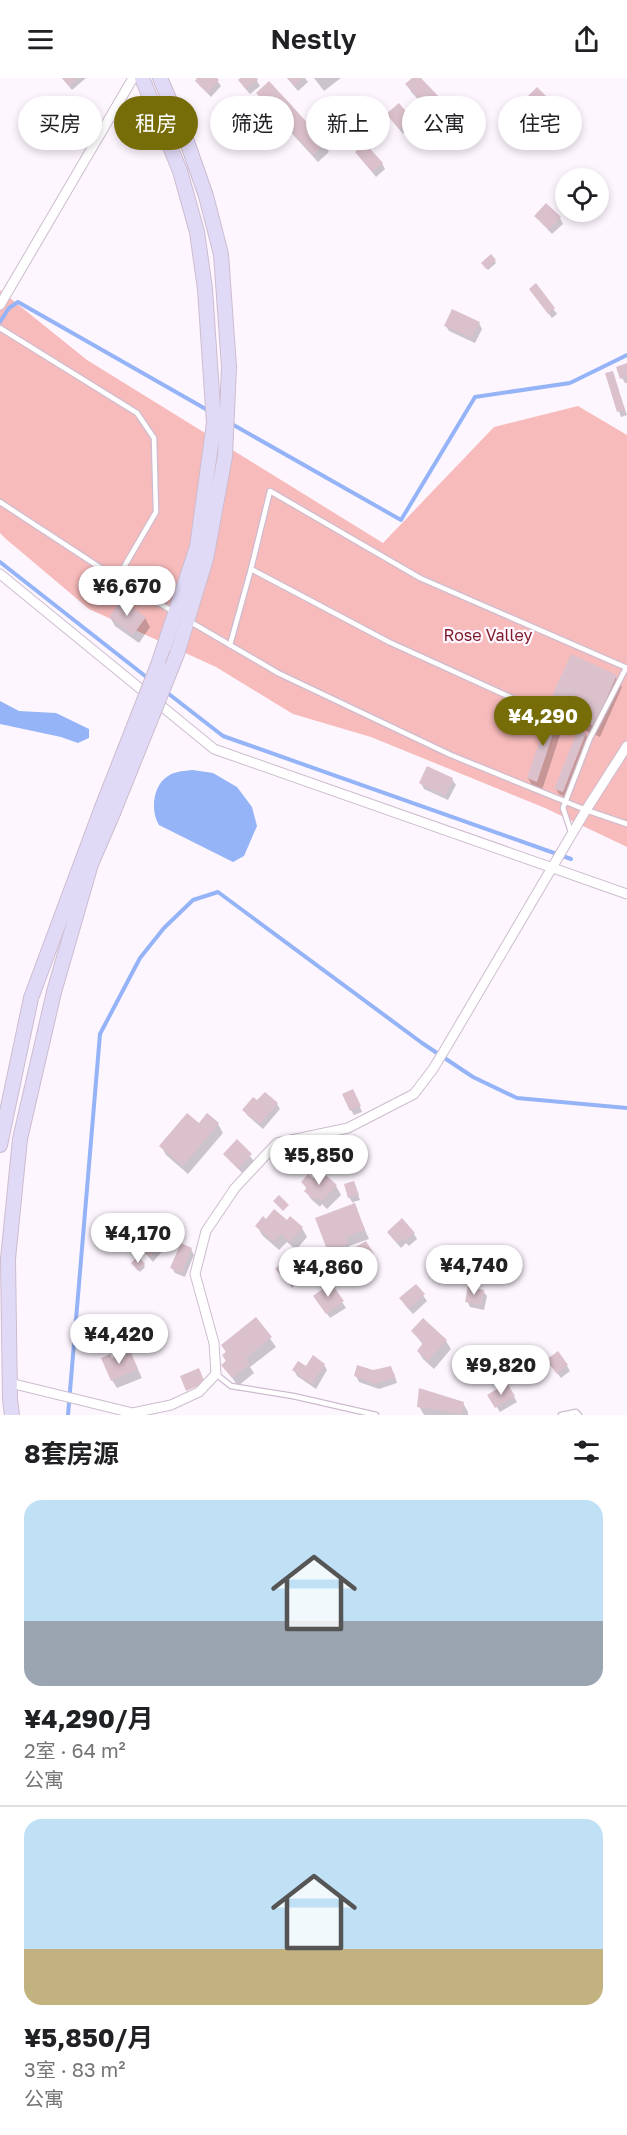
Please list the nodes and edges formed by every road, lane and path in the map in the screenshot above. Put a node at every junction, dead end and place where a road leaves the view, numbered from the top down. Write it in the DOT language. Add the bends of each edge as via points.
graph roads {
  1 [pos="133,78"];
  2 [pos="142,78"];
  3 [pos="160,78"];
  4 [pos="0,305"];
  5 [pos="0,328"];
  6 [pos="0,502"];
  7 [pos="251,568"];
  8 [pos="121,572"];
  9 [pos="0,574"];
  10 [pos="230,645"];
  11 [pos="626,668"];
  12 [pos="541,711"];
  13 [pos="627,746"];
  14 [pos="586,810"];
  15 [pos="107,812"];
  16 [pos="627,824"];
  17 [pos="572,834"];
  18 [pos="552,867"];
  19 [pos="627,894"];
  20 [pos="0,1145"];
  21 [pos="216,1374"];
  22 [pos="5,1382"];
  23 [pos="116,1412"];
  24 [pos="12,1415"];
  25 [pos="376,1415"];
  26 [pos="561,1415"];
  27 [pos="579,1415"];
  1 -- 4 [label="street"];
  2 -- 15 [label="main road, bridge" via="180,171 197,232 214,423 197,547"];
  3 -- 15 [label="main road, bridge" via="199,176 221,254 229,367 225,456 206,559 177,654"];
  5 -- 8 [label="lane" via="137,412 154,438 156,512"];
  6 -- 10 [label="lane" via="110,574"];
  7 -- 10 [label="lane"];
  7 -- 11 [label="lane" via="270,490 420,578"];
  7 -- 12 [label="lane" via="389,642"];
  9 -- 18 [label="street" via="214,749"];
  10 -- 14 [label="lane" via="278,673 451,755"];
  11 -- 17 [label="lane" via="590,738 563,808"];
  13 -- 14 [label="street"];
  14 -- 16 [label="lane"];
  14 -- 17 [label="street"];
  15 -- 20 [label="main road" via="31,998"];
  15 -- 24 [label="main road" via="54,992 20,1138 8,1259"];
  17 -- 18 [label="street"];
  18 -- 19 [label="street"];
  18 -- 21 [label="street" via="447,1046 414,1094 348,1128 277,1143 235,1188 206,1230 195,1274 214,1342"];
  21 -- 23 [label="street" via="199,1392 171,1405 133,1413"];
  21 -- 25 [label="lane" via="231,1386"];
  22 -- 23 [label="street"];
  26 -- 27 [label="lane"];
}
